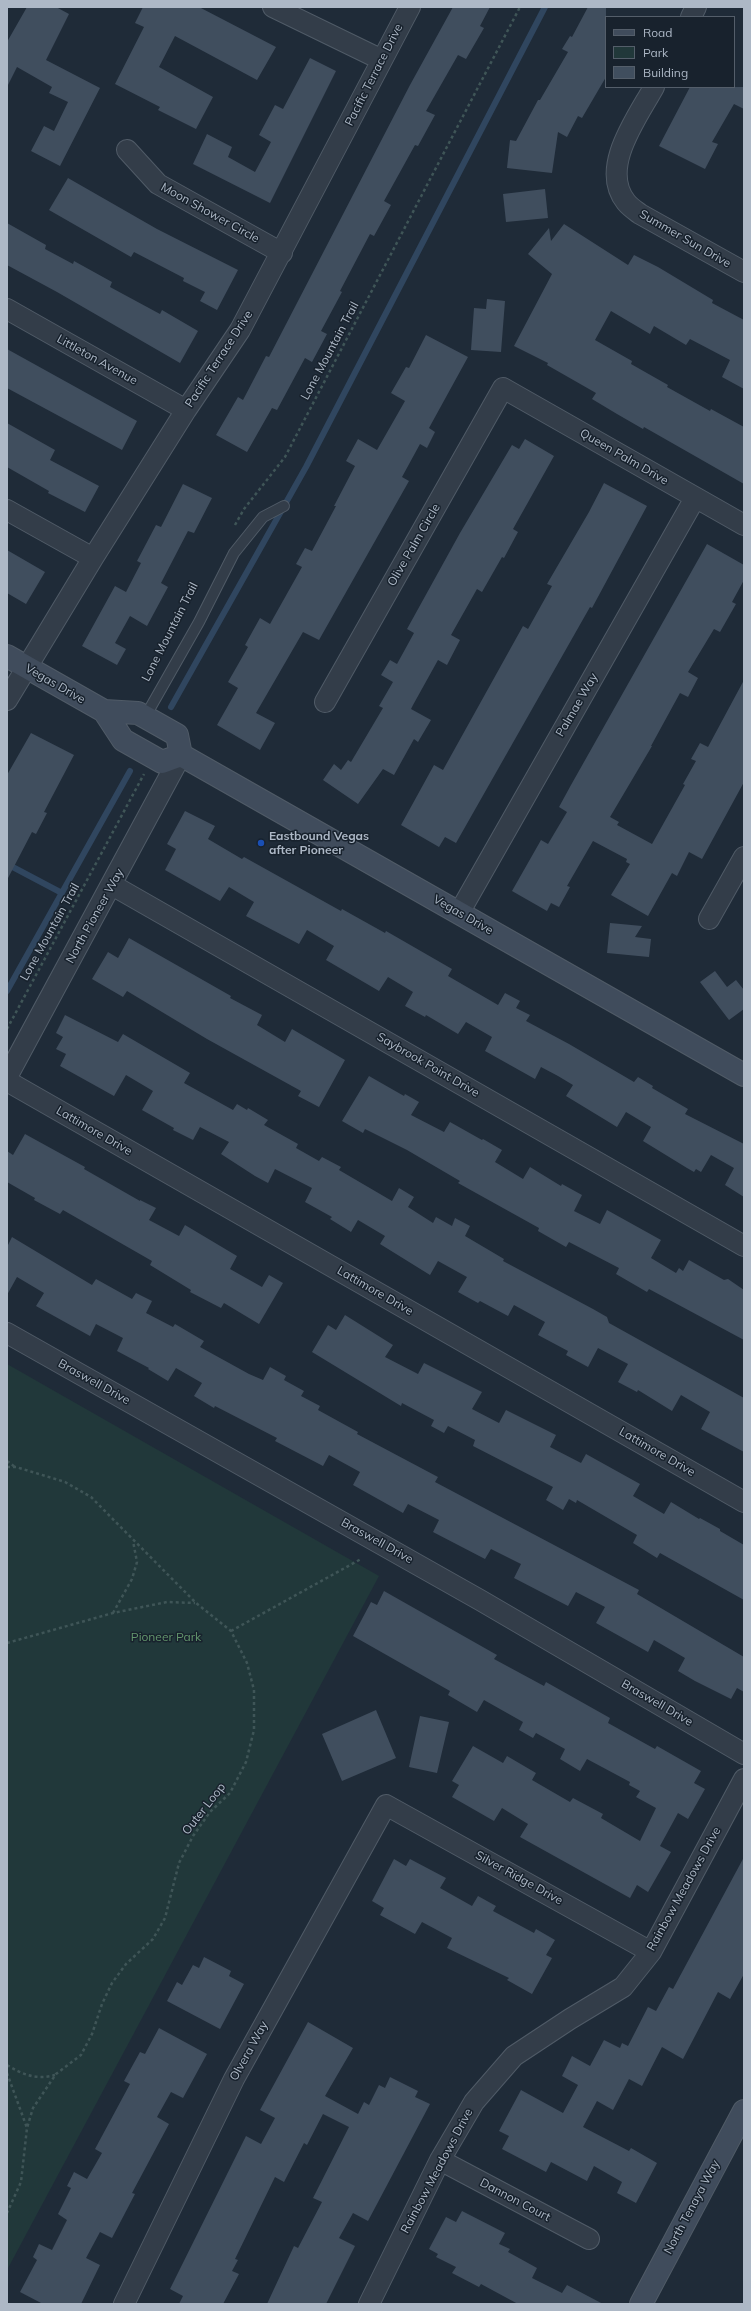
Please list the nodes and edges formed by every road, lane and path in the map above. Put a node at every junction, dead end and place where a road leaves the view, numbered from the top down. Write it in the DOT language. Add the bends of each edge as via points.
graph roads {
  1 [pos="273,7"];
  2 [pos="410,7"];
  3 [pos="520,7"];
  4 [pos="696,7"];
  5 [pos="692,16"];
  6 [pos="382,60"];
  7 [pos="653,88"];
  8 [pos="127,150"];
  9 [pos="282,253"];
  10 [pos="744,272"];
  11 [pos="7,310"];
  12 [pos="503,388"];
  13 [pos="186,410"];
  14 [pos="695,498"];
  15 [pos="284,506"];
  16 [pos="7,510"];
  17 [pos="744,525"];
  18 [pos="233,530"];
  19 [pos="93,558"];
  20 [pos="7,656"];
  21 [pos="26,667"];
  22 [pos="7,700"];
  23 [pos="325,702"];
  24 [pos="104,711"];
  25 [pos="145,717"];
  26 [pos="181,755"];
  27 [pos="141,780"];
  28 [pos="744,857"];
  29 [pos="112,885"];
  30 [pos="459,913"];
  31 [pos="709,918"];
  32 [pos="7,1029"];
  33 [pos="744,1075"];
  34 [pos="7,1077"];
  35 [pos="7,1081"];
  36 [pos="744,1246"];
  37 [pos="7,1333"];
  38 [pos="7,1461"];
  39 [pos="7,1467"];
  40 [pos="16,1467"];
  41 [pos="744,1502"];
  42 [pos="133,1540"];
  43 [pos="361,1559"];
  44 [pos="196,1603"];
  45 [pos="113,1613"];
  46 [pos="231,1631"];
  47 [pos="7,1643"];
  48 [pos="744,1754"];
  49 [pos="744,1779"];
  50 [pos="386,1805"];
  51 [pos="651,1952"];
  52 [pos="7,2065"];
  53 [pos="7,2072"];
  54 [pos="56,2074"];
  55 [pos="744,2111"];
  56 [pos="27,2128"];
  57 [pos="440,2160"];
  58 [pos="7,2213"];
  59 [pos="589,2239"];
  60 [pos="124,2304"];
  61 [pos="369,2304"];
  62 [pos="640,2304"];
  1 -- 6 [label="street"];
  2 -- 6 [label="street, Pacific Terrace Drive"];
  3 -- 18 [label="path, Lone Mountain Trail" via="285,457 244,509"];
  4 -- 5 [label="street"];
  6 -- 9 [label="street, Pacific Terrace Drive"];
  7 -- 10 [label="street, Summer Sun Drive" via="621,149 616,168 617,183 626,202 640,214"];
  8 -- 9 [label="street, Moon Shower Circle" via="158,184"];
  9 -- 13 [label="street, Pacific Terrace Drive" via="240,330"];
  11 -- 13 [label="street, Littleton Avenue"];
  12 -- 14 [label="street, Queen Palm Drive"];
  12 -- 23 [label="street, Olive Palm Circle"];
  13 -- 19 [label="street, Pacific Terrace Drive"];
  14 -- 17 [label="street, Queen Palm Drive"];
  14 -- 30 [label="street, Palmae Way"];
  15 -- 25 [label="lane" via="263,516 234,553 199,622"];
  16 -- 19 [label="street"];
  19 -- 21 [label="street, Pacific Terrace Drive"];
  20 -- 21 [label="main road, Vegas Drive"];
  21 -- 22 [label="street, Pacific Terrace Drive"];
  21 -- 24 [label="main road, Vegas Drive"];
  24 -- 25 [label="main road, Vegas Drive" via="138,713"];
  24 -- 26 [label="main road, Vegas Drive" via="123,740 162,762"];
  25 -- 26 [label="main road, Vegas Drive" via="177,735"];
  26 -- 29 [label="street, North Pioneer Way"];
  26 -- 30 [label="main road, Vegas Drive"];
  27 -- 32 [label="path, Lone Mountain Trail"];
  28 -- 31 [label="street"];
  29 -- 34 [label="street, North Pioneer Way"];
  29 -- 36 [label="street, Saybrook Point Drive"];
  30 -- 33 [label="main road, Vegas Drive"];
  35 -- 41 [label="street, Lattimore Drive"];
  37 -- 48 [label="street, Braswell Drive" via="480,1600"];
  38 -- 40 [label="path"];
  39 -- 40 [label="path, Outer Loop"];
  40 -- 42 [label="path, Outer Loop" via="65,1482 91,1497"];
  42 -- 44 [label="path, Outer Loop"];
  42 -- 45 [label="path" via="136,1562 132,1579"];
  43 -- 46 [label="path"];
  44 -- 45 [label="path" via="167,1602"];
  44 -- 46 [label="path, Outer Loop"];
  45 -- 47 [label="path"];
  46 -- 54 [label="path, Outer Loop" via="247,1663 254,1690 254,1730 246,1762 230,1793 210,1812 192,1836 179,1863 165,1918 153,1939 126,1964 112,1983 81,2055"];
  49 -- 51 [label="street, Rainbow Meadows Drive"];
  50 -- 51 [label="street, Silver Ridge Drive"];
  50 -- 60 [label="street, Olvera Way" via="234,2079"];
  51 -- 57 [label="street, Rainbow Meadows Drive" via="623,1987 514,2056 474,2102"];
  52 -- 54 [label="path" via="32,2077"];
  53 -- 56 [label="path"];
  54 -- 56 [label="path, Outer Loop" via="33,2108"];
  55 -- 62 [label="main road, North Tenaya Way"];
  56 -- 58 [label="path, Outer Loop" via="21,2182"];
  57 -- 59 [label="street, Dannon Court"];
  57 -- 61 [label="street, Rainbow Meadows Drive"];
}
